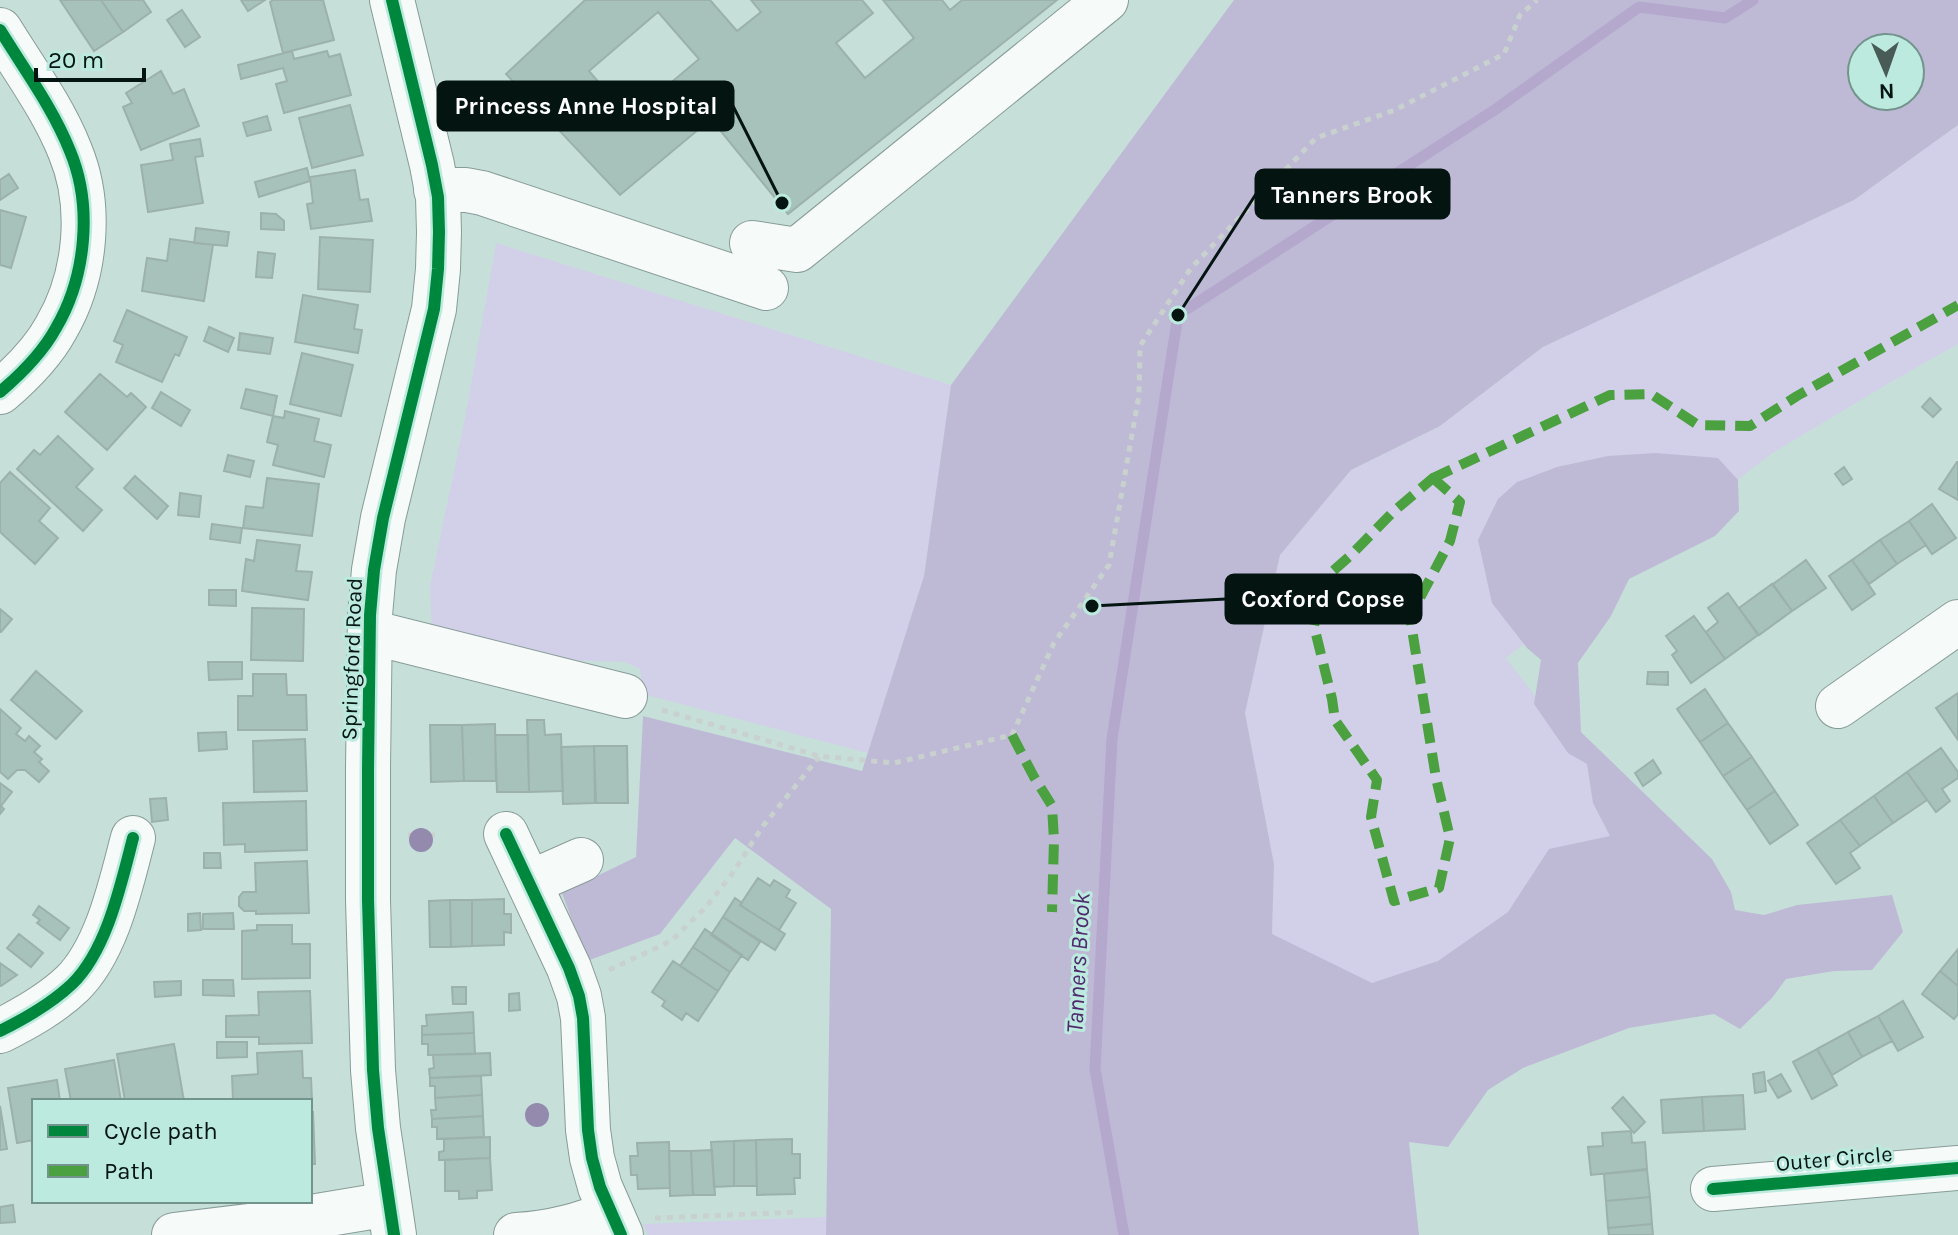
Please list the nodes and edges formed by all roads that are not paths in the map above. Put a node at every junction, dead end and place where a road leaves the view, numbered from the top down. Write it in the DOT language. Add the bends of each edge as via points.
graph roads {
  1 [pos="392,0"];
  2 [pos="1106,0"];
  3 [pos="0,30"];
  4 [pos="436,190"];
  5 [pos="752,243"];
  6 [pos="766,288"];
  7 [pos="0,392"];
  8 [pos="1958,622"];
  9 [pos="370,632"];
  10 [pos="625,696"];
  11 [pos="1838,706"];
  12 [pos="506,834"];
  13 [pos="133,838"];
  14 [pos="581,860"];
  15 [pos="529,883"];
  16 [pos="0,1031"];
  17 [pos="1958,1168"];
  18 [pos="1713,1189"];
  19 [pos="392,1220"];
  20 [pos="615,1222"];
  21 [pos="174,1235"];
  22 [pos="516,1235"];
  1 -- 4 [label="street, Springford Road"];
  2 -- 5 [label="street" via="797,250"];
  3 -- 7 [label="street" via="71,153 84,220 81,259 56,329"];
  4 -- 6 [label="street" via="482,193"];
  4 -- 9 [label="street, Springford Road" via="434,309 383,518"];
  8 -- 11 [label="street"];
  9 -- 10 [label="street"];
  9 -- 19 [label="street, Springford Road" via="373,1070"];
  12 -- 15 [label="street"];
  13 -- 16 [label="street" via="114,910 74,983 40,1010"];
  14 -- 15 [label="street"];
  15 -- 20 [label="street" via="579,996 592,1158"];
  17 -- 18 [label="street, Outer Circle"];
  19 -- 21 [label="street" via="281,1222"];
  20 -- 22 [label="street"];
}
